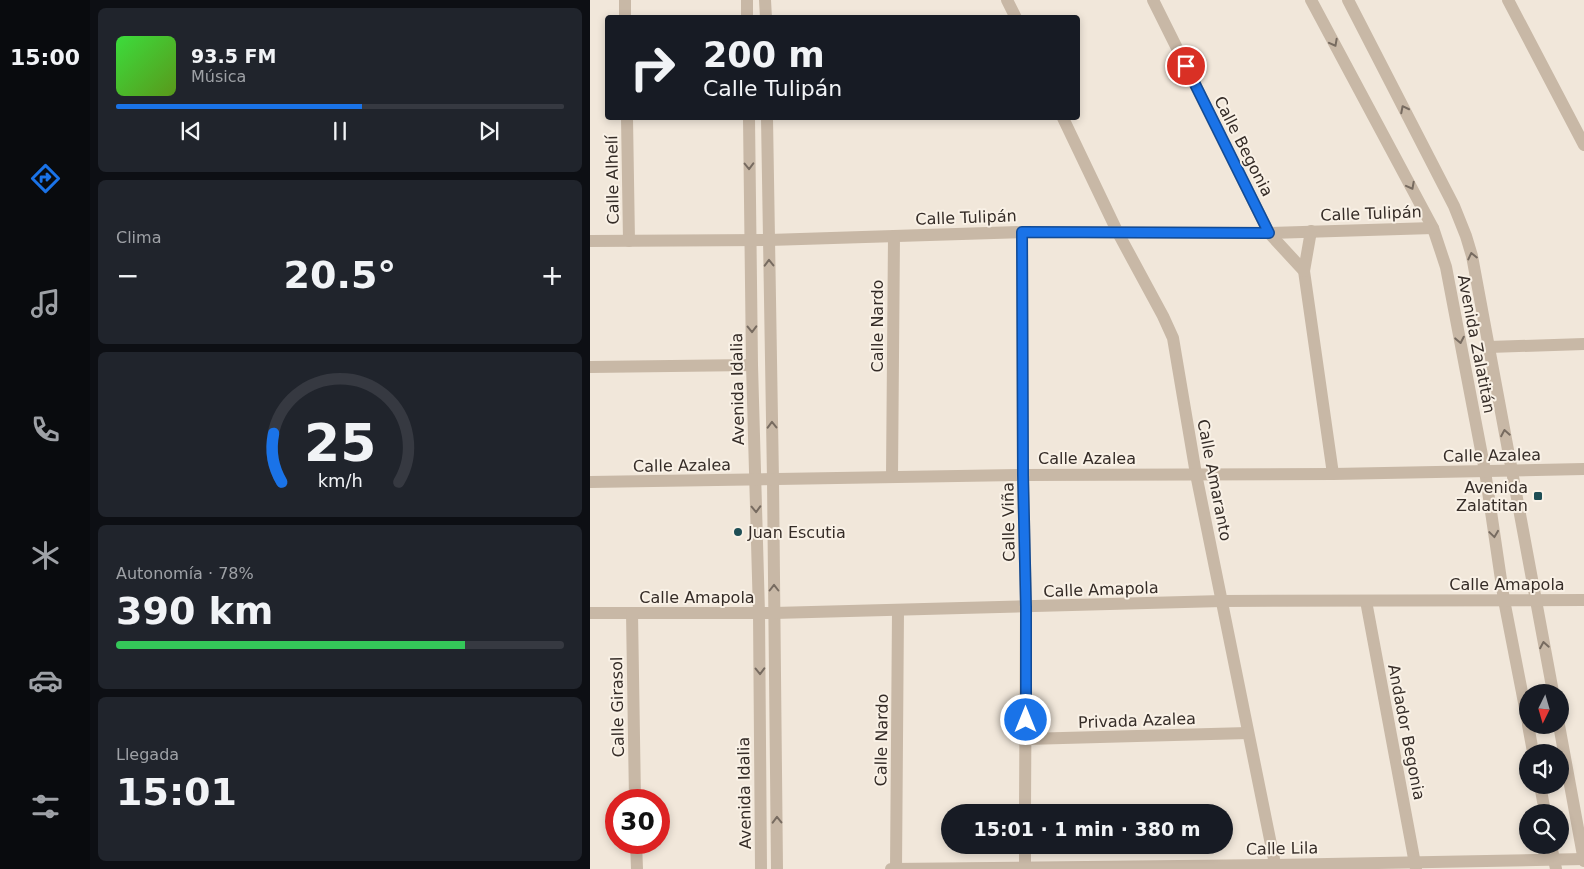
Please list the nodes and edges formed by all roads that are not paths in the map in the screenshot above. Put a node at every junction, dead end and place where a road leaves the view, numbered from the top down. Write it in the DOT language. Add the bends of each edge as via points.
graph roads {
  1 [pos="625,0"];
  2 [pos="747,0"];
  3 [pos="765,0"];
  4 [pos="1007,0"];
  5 [pos="1153,0"];
  6 [pos="1311,0"];
  7 [pos="1348,0"];
  8 [pos="1508,0"];
  9 [pos="625,15"];
  10 [pos="747,15"];
  11 [pos="766,15"];
  12 [pos="1014,15"];
  13 [pos="627,120"];
  14 [pos="749,120"];
  15 [pos="767,120"];
  16 [pos="1064,120"];
  17 [pos="1584,145"];
  18 [pos="1433,228"];
  19 [pos="1117,231"];
  20 [pos="1311,231"];
  21 [pos="1022,232"];
  22 [pos="1269,233"];
  23 [pos="894,236"];
  24 [pos="750,240"];
  25 [pos="769,240"];
  26 [pos="590,241"];
  27 [pos="629,241"];
  28 [pos="1304,271"];
  29 [pos="1584,344"];
  30 [pos="1489,347"];
  31 [pos="752,365"];
  32 [pos="590,367"];
  33 [pos="1584,469"];
  34 [pos="1511,470"];
  35 [pos="1485,471"];
  36 [pos="1196,474"];
  37 [pos="1333,474"];
  38 [pos="1023,475"];
  39 [pos="892,477"];
  40 [pos="755,480"];
  41 [pos="774,480"];
  42 [pos="590,482"];
  43 [pos="1504,600"];
  44 [pos="1536,600"];
  45 [pos="1584,600"];
  46 [pos="1366,601"];
  47 [pos="1222,602"];
  48 [pos="1026,607"];
  49 [pos="898,611"];
  50 [pos="590,613"];
  51 [pos="632,613"];
  52 [pos="759,614"];
  53 [pos="774,614"];
  54 [pos="1520,684"];
  55 [pos="1552,684"];
  56 [pos="1248,733"];
  57 [pos="1561,734"];
  58 [pos="1026,739"];
  59 [pos="636,789"];
  60 [pos="1025,804"];
  61 [pos="636,854"];
  62 [pos="1025,854"];
  63 [pos="1584,860"];
  64 [pos="1555,864"];
  65 [pos="1416,866"];
  66 [pos="1151,867"];
  67 [pos="1275,867"];
  68 [pos="1025,868"];
  69 [pos="637,869"];
  70 [pos="761,869"];
  71 [pos="777,869"];
  72 [pos="891,869"];
  73 [pos="896,869"];
  1 -- 9 [label="street"];
  2 -- 10 [label="street"];
  3 -- 11 [label="street"];
  4 -- 12 [label="street"];
  5 -- 22 [label="street, Calle Begonia"];
  6 -- 18 [label="street, Avenida Zalatitán, one-way"];
  30 -- 7 [label="street, Avenida Zalatitán, one-way" via="1472,256 1454,206"];
  8 -- 17 [label="street"];
  13 -- 27 [label="street, Calle Alhelí"];
  14 -- 24 [label="street, Avenida Idalia, one-way"];
  15 -- 25 [label="street, Avenida Idalia"];
  16 -- 19 [label="street, Calle Amaranto"];
  18 -- 20 [label="street, Calle Tulipán"];
  18 -- 35 [label="street, Avenida Zalatitán, one-way" via="1446,266"];
  19 -- 21 [label="street, Calle Tulipán"];
  19 -- 22 [label="street, Calle Tulipán"];
  19 -- 36 [label="street, Calle Amaranto" via="1173,338"];
  20 -- 22 [label="street, Calle Tulipán"];
  20 -- 28 [label="street"];
  21 -- 23 [label="street, Calle Tulipán"];
  21 -- 38 [label="street, Calle Viña"];
  22 -- 28 [label="street, Calle Begonia"];
  23 -- 25 [label="street, Calle Tulipán"];
  23 -- 39 [label="street, Calle Nardo"];
  24 -- 25 [label="street, Calle Tulipán"];
  24 -- 27 [label="street, Calle Tulipán"];
  24 -- 31 [label="street, Avenida Idalia, one-way"];
  41 -- 25 [label="street, Avenida Idalia, one-way"];
  26 -- 27 [label="street, Calle Tulipán"];
  28 -- 37 [label="street"];
  29 -- 30 [label="street"];
  34 -- 30 [label="street, Avenida Zalatitán, one-way"];
  31 -- 32 [label="street"];
  31 -- 40 [label="street, Avenida Idalia"];
  33 -- 34 [label="street, Calle Azalea"];
  34 -- 35 [label="street, Calle Azalea"];
  34 -- 44 [label="street, Avenida Zalatitán"];
  35 -- 37 [label="street, Calle Azalea"];
  35 -- 43 [label="street, Avenida Zalatitán, one-way"];
  36 -- 37 [label="street, Calle Azalea"];
  36 -- 38 [label="street, Calle Azalea"];
  36 -- 47 [label="street, Calle Amaranto"];
  38 -- 39 [label="street, Calle Azalea"];
  38 -- 48 [label="street, Calle Viña"];
  39 -- 41 [label="street, Calle Azalea"];
  40 -- 41 [label="street, Calle Azalea"];
  40 -- 42 [label="street, Calle Azalea"];
  40 -- 52 [label="street, Avenida Idalia, one-way"];
  53 -- 41 [label="street, Avenida Idalia, one-way"];
  43 -- 44 [label="street, Calle Amapola"];
  43 -- 46 [label="street, Calle Amapola"];
  43 -- 54 [label="street, Avenida Zalatitán"];
  44 -- 45 [label="street, Calle Amapola"];
  55 -- 44 [label="street, Avenida Zalatitán, one-way"];
  46 -- 47 [label="street, Calle Amapola"];
  46 -- 65 [label="street, Andador Begonia"];
  47 -- 48 [label="street, Calle Amapola"];
  47 -- 56 [label="street, Calle Amaranto"];
  48 -- 49 [label="street, Calle Amapola"];
  48 -- 58 [label="street, Calle Viña"];
  49 -- 53 [label="street, Calle Amapola"];
  49 -- 73 [label="street, Calle Nardo"];
  50 -- 51 [label="street, Calle Amapola"];
  51 -- 52 [label="street, Calle Amapola"];
  51 -- 59 [label="street, Calle Girasol"];
  52 -- 53 [label="street, Calle Amapola"];
  52 -- 70 [label="street, Avenida Idalia, one-way"];
  71 -- 53 [label="street, Avenida Idalia, one-way"];
  56 -- 58 [label="street, Privada Azalea"];
  56 -- 67 [label="street, Calle Amaranto"];
  57 -- 63 [label="street"];
  58 -- 60 [label="street, Calle Viña"];
  61 -- 69 [label="street"];
  62 -- 68 [label="street"];
  63 -- 64 [label="street, Calle Lila"];
  64 -- 65 [label="street, Calle Lila"];
  65 -- 67 [label="street, Calle Lila"];
  66 -- 67 [label="street, Calle Lila"];
  66 -- 68 [label="street, Calle Lila"];
  68 -- 73 [label="street, Calle Lila"];
  72 -- 73 [label="street, Calle Lila"];
}
